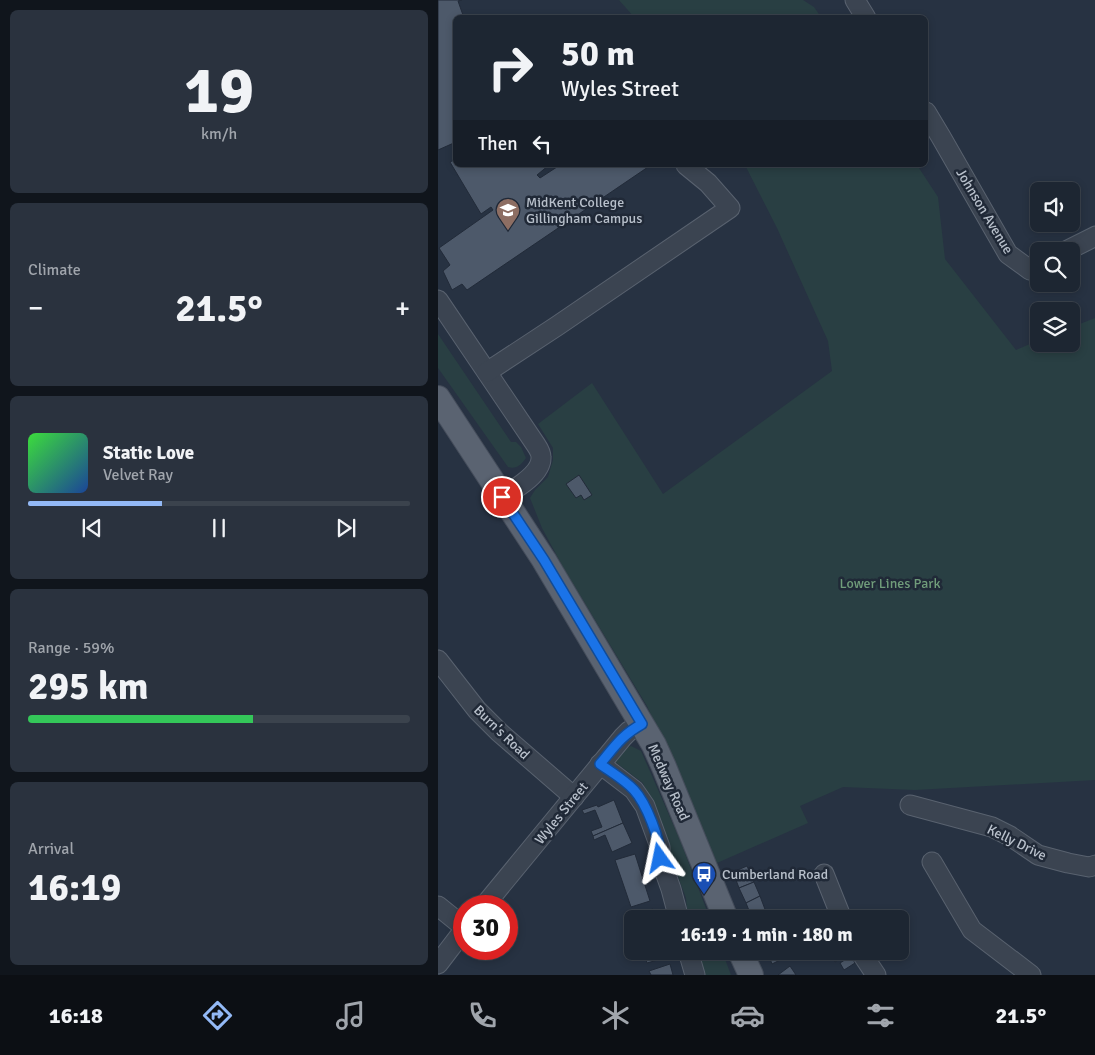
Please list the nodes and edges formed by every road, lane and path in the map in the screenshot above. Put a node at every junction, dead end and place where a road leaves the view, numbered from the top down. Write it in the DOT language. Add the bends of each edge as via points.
graph roads {
  1 [pos="855,0"];
  2 [pos="864,15"];
  3 [pos="928,115"];
  4 [pos="688,167"];
  5 [pos="1096,236"];
  6 [pos="1080,244"];
  7 [pos="1030,270"];
  8 [pos="438,300"];
  9 [pos="487,372"];
  10 [pos="438,398"];
  11 [pos="502,497"];
  12 [pos="438,660"];
  13 [pos="642,724"];
  14 [pos="600,764"];
  15 [pos="574,797"];
  16 [pos="910,805"];
  17 [pos="932,862"];
  18 [pos="1096,866"];
  19 [pos="824,874"];
  20 [pos="493,895"];
  21 [pos="438,906"];
  22 [pos="677,910"];
  23 [pos="722,910"];
  24 [pos="838,910"];
  25 [pos="453,919"];
  26 [pos="453,944"];
  27 [pos="690,960"];
  28 [pos="744,960"];
  29 [pos="866,960"];
  30 [pos="438,964"];
  31 [pos="694,975"];
  32 [pos="751,975"];
  33 [pos="876,975"];
  34 [pos="1031,975"];
  1 -- 2 [label="street"];
  3 -- 7 [label="street, Johnson Avenue" via="1008,254"];
  4 -- 9 [label="street" via="730,208"];
  5 -- 6 [label="street"];
  8 -- 9 [label="street"];
  9 -- 11 [label="street" via="541,456 534,473"];
  10 -- 11 [label="main road, Medway Road"];
  11 -- 13 [label="main road, Medway Road" via="544,560"];
  12 -- 15 [label="street, Burn's Road" via="478,710"];
  13 -- 14 [label="street, Wyles Street" via="629,731"];
  13 -- 23 [label="main road, Medway Road" via="664,767"];
  14 -- 15 [label="street, Wyles Street"];
  14 -- 22 [label="street" via="634,790 645,806"];
  15 -- 20 [label="street, Wyles Street"];
  16 -- 18 [label="street, Kelly Drive" via="992,827 1038,855"];
  17 -- 34 [label="street" via="972,930"];
  19 -- 24 [label="street"];
  21 -- 25 [label="street"];
  26 -- 30 [label="street"];
  27 -- 31 [label="street"];
  28 -- 32 [label="main road"];
  29 -- 33 [label="street"];
}
